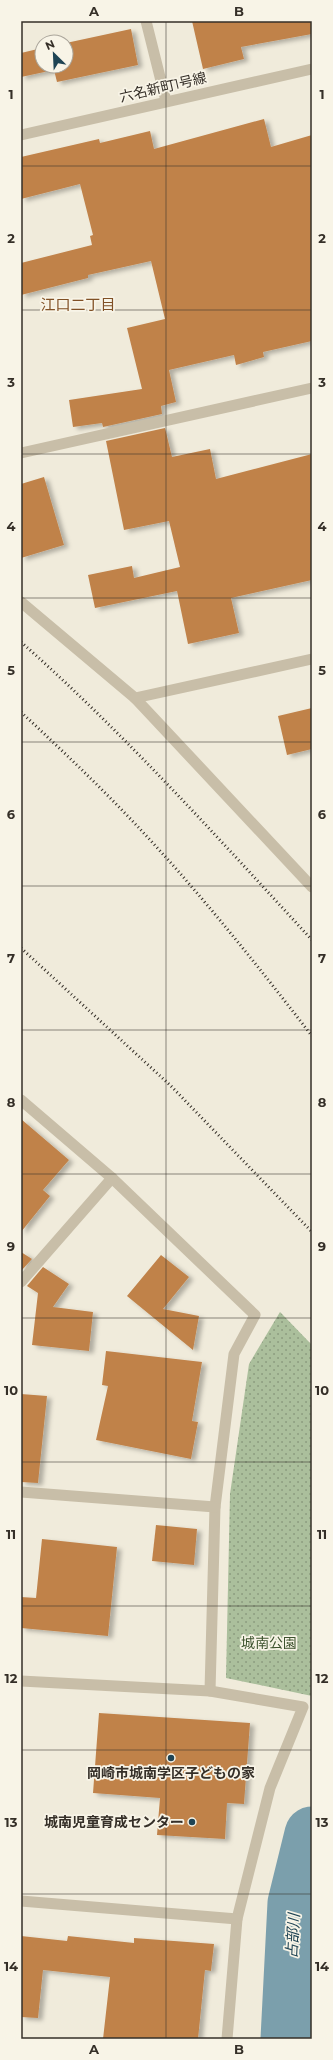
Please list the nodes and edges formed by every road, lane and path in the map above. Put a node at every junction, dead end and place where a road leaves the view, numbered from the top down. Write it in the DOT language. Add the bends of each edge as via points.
graph roads {
  1 [pos="146,21"];
  2 [pos="312,69"];
  3 [pos="166,101"];
  4 [pos="21,135"];
  5 [pos="312,388"];
  6 [pos="21,453"];
  7 [pos="21,602"];
  8 [pos="312,659"];
  9 [pos="135,698"];
  10 [pos="312,887"];
  11 [pos="21,1100"];
  12 [pos="112,1178"];
  13 [pos="21,1282"];
  14 [pos="21,1492"];
  15 [pos="215,1507"];
  16 [pos="21,1681"];
  17 [pos="210,1691"];
  18 [pos="21,1901"];
  19 [pos="237,1919"];
  20 [pos="227,2039"];
  1 -- 3 [label="street"];
  2 -- 3 [label="street, 六名新町1号線"];
  3 -- 4 [label="street, 六名新町1号線"];
  5 -- 6 [label="street"];
  7 -- 9 [label="street"];
  8 -- 9 [label="street"];
  9 -- 10 [label="street"];
  11 -- 12 [label="street"];
  12 -- 13 [label="street"];
  12 -- 15 [label="street" via="255,1315 234,1354"];
  14 -- 15 [label="street"];
  15 -- 17 [label="street"];
  16 -- 17 [label="street"];
  17 -- 19 [label="street" via="303,1706 270,1788"];
  18 -- 19 [label="street"];
  19 -- 20 [label="street"];
}
